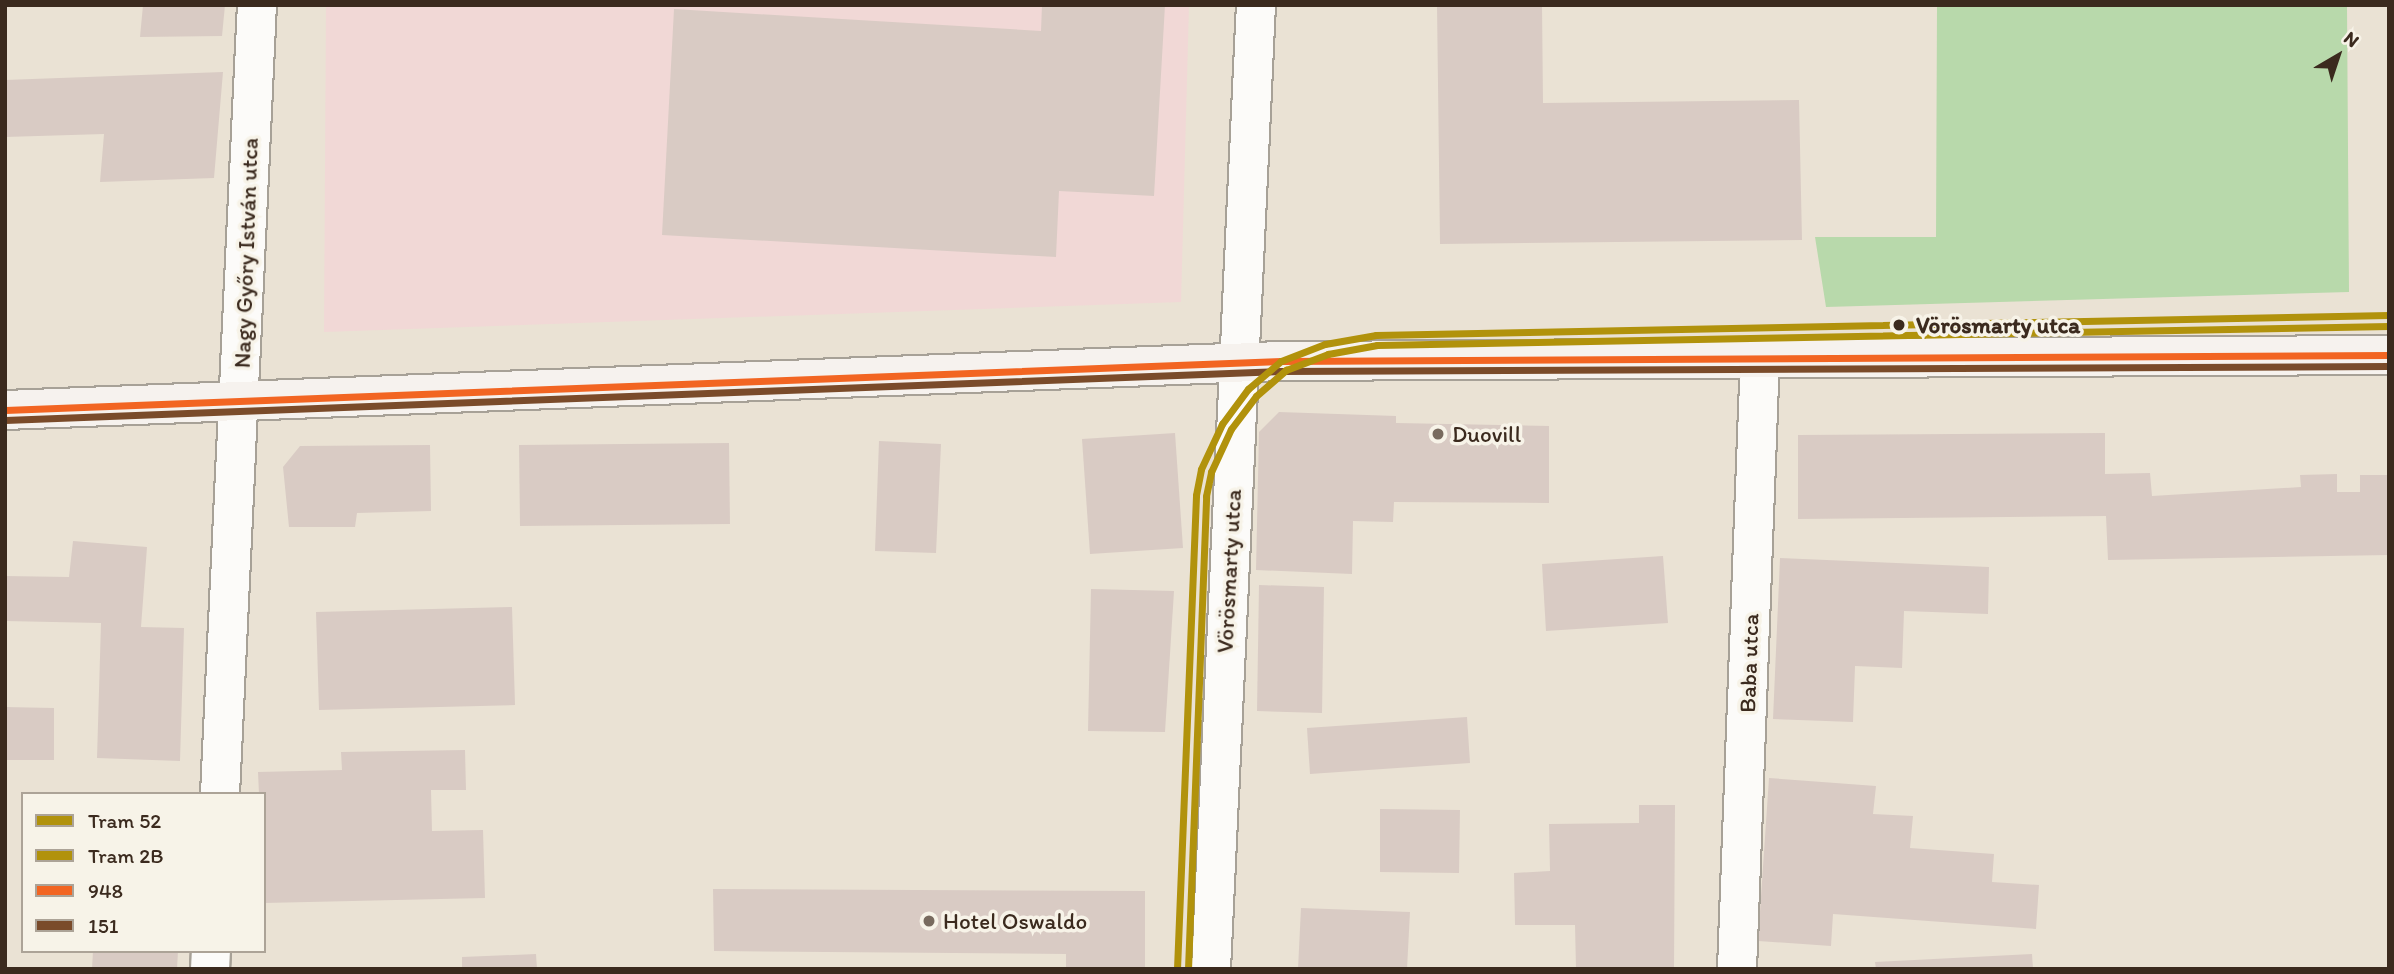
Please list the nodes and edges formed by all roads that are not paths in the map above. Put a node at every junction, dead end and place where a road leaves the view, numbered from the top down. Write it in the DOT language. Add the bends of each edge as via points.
graph roads {
  1 [pos="257,5"];
  2 [pos="1256,5"];
  3 [pos="2389,355"];
  4 [pos="1760,357"];
  5 [pos="1238,364"];
  6 [pos="240,400"];
  7 [pos="5,410"];
  8 [pos="220,792"];
  9 [pos="1211,969"];
  10 [pos="1737,969"];
  1 -- 6 [label="street, Nagy Győry István utca"];
  2 -- 5 [label="street, Vörösmarty utca"];
  3 -- 4 [label="street"];
  4 -- 5 [label="street"];
  4 -- 10 [label="street, Baba utca"];
  5 -- 6 [label="street"];
  5 -- 9 [label="street, Vörösmarty utca"];
  6 -- 7 [label="street"];
  6 -- 8 [label="street, Nagy Győry István utca"];
}
